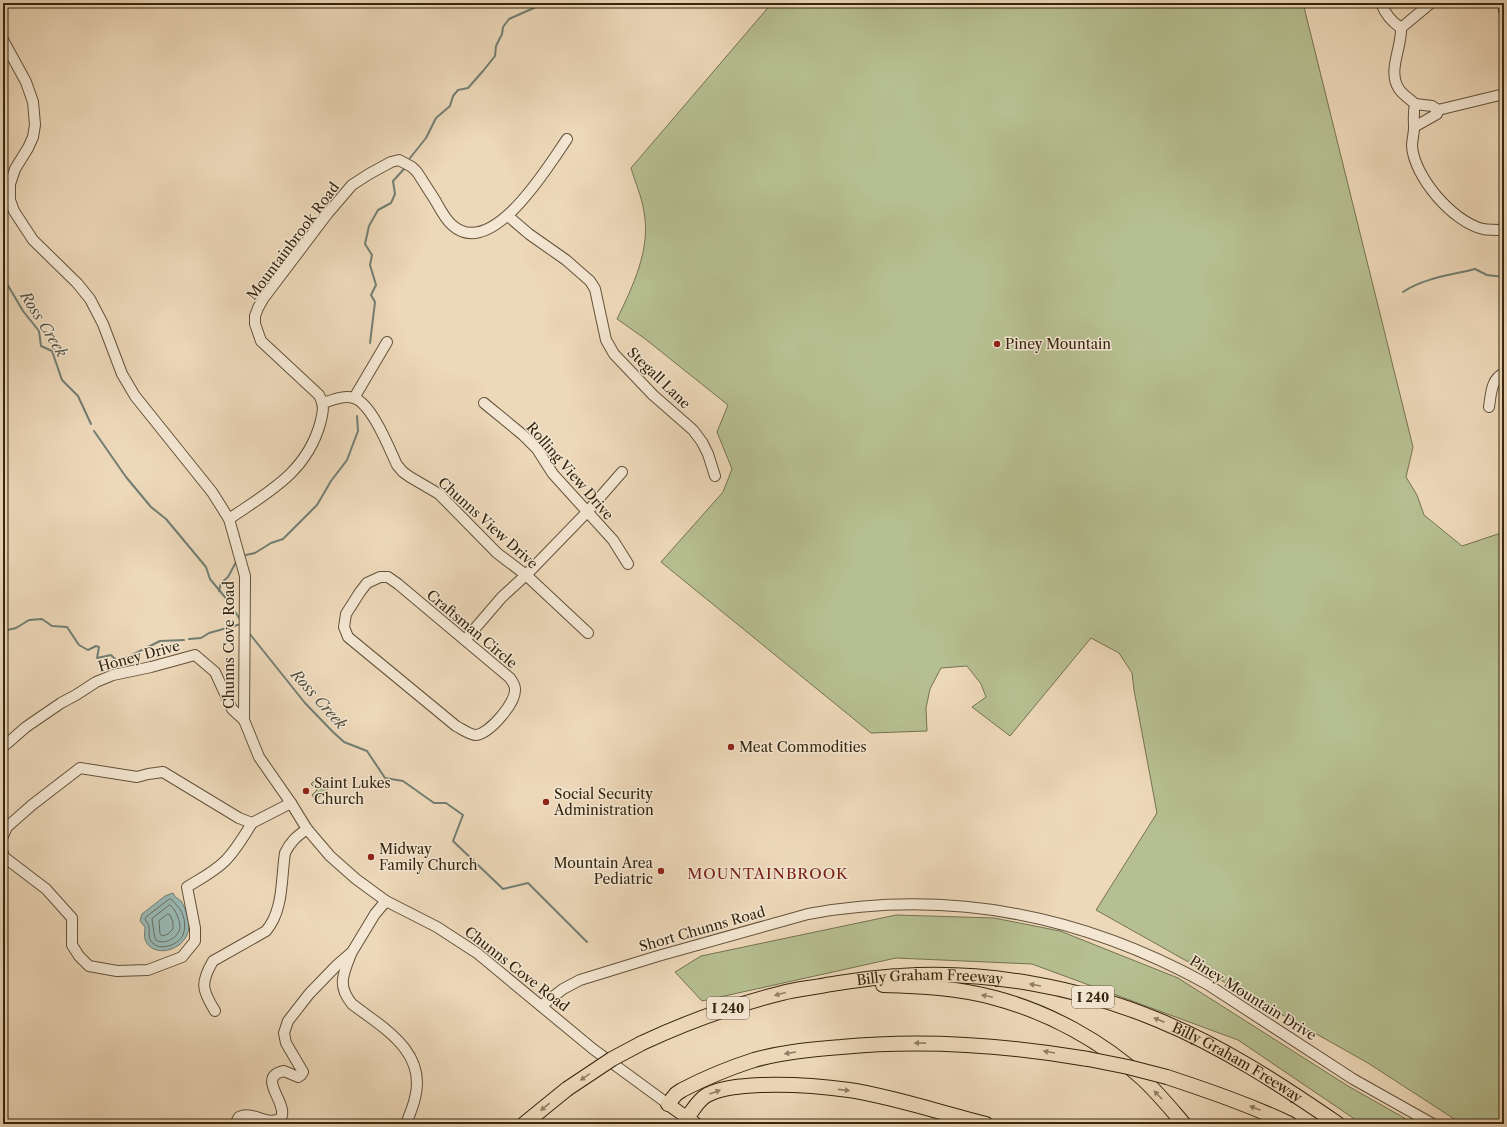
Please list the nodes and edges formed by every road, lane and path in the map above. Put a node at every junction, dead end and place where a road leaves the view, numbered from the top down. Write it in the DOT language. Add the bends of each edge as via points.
graph roads {
  1 [pos="1381,3"];
  2 [pos="1431,3"];
  3 [pos="1504,4"];
  4 [pos="1504,11"];
  5 [pos="1401,28"];
  6 [pos="3,40"];
  7 [pos="1504,94"];
  8 [pos="1415,104"];
  9 [pos="1438,110"];
  10 [pos="1414,127"];
  11 [pos="567,139"];
  12 [pos="508,216"];
  13 [pos="1504,230"];
  14 [pos="387,342"];
  15 [pos="1504,373"];
  16 [pos="354,398"];
  17 [pos="323,403"];
  18 [pos="484,403"];
  19 [pos="1489,407"];
  20 [pos="622,472"];
  21 [pos="715,476"];
  22 [pos="588,511"];
  23 [pos="229,519"];
  24 [pos="628,564"];
  25 [pos="526,575"];
  26 [pos="588,633"];
  27 [pos="465,640"];
  28 [pos="244,720"];
  29 [pos="3,747"];
  30 [pos="291,803"];
  31 [pos="252,823"];
  32 [pos="307,829"];
  33 [pos="3,836"];
  34 [pos="3,853"];
  35 [pos="386,900"];
  36 [pos="879,904"];
  37 [pos="352,952"];
  38 [pos="818,987"];
  39 [pos="540,1006"];
  40 [pos="214,1011"];
  41 [pos="668,1104"];
  42 [pos="692,1121"];
  43 [pos="235,1124"];
  44 [pos="406,1124"];
  45 [pos="524,1124"];
  46 [pos="986,1124"];
  47 [pos="1184,1124"];
  48 [pos="1290,1124"];
  49 [pos="1338,1124"];
  50 [pos="1434,1124"];
  1 -- 5 [label="street" via="1392,22"];
  2 -- 5 [label="street"];
  3 -- 4 [label="street"];
  5 -- 8 [label="street" via="1395,82"];
  6 -- 23 [label="street, Chunns Cove Road" via="26,82 33,102 35,125 33,137 15,169 10,184 10,200 14,211 33,240 90,299 103,324 122,374 135,396 212,492"];
  7 -- 9 [label="street"];
  8 -- 9 [label="street" via="1432,106"];
  8 -- 10 [label="street"];
  9 -- 10 [label="street" via="1437,114"];
  10 -- 13 [label="street" via="1412,146 1415,158 1423,177 1436,195 1465,221 1483,229"];
  11 -- 12 [label="street, Mountainbrook Road" via="529,192"];
  12 -- 17 [label="street, Mountainbrook Road" via="480,231 462,231 447,219 417,172 399,160 369,174 345,192 263,299 255,316 261,341 319,395"];
  12 -- 21 [label="street, Stegall Lane" via="590,281 595,289 606,340 614,354 653,395 693,430 708,454"];
  14 -- 16 [label="street"];
  15 -- 19 [label="street" via="1494,382"];
  16 -- 17 [label="street" via="341,397"];
  16 -- 25 [label="street, Chunns View Drive" via="370,411 403,472 439,494 497,553"];
  17 -- 23 [label="street" via="314,444 301,463 287,478"];
  18 -- 22 [label="street, Rolling View Drive" via="537,449 553,474"];
  20 -- 22 [label="street"];
  22 -- 24 [label="street, Rolling View Drive" via="613,540"];
  22 -- 25 [label="street"];
  23 -- 28 [label="street, Chunns Cove Road" via="245,576"];
  25 -- 26 [label="street, Chunns View Drive"];
  25 -- 27 [label="street"];
  27 -- 27 [label="street, Craftsman Circle" via="388,577 380,576 367,583 346,614 344,627 348,637 456,726 475,735 485,732 497,721 514,699 515,688 510,678"];
  28 -- 29 [label="street, Honey Drive" via="232,709 215,672 195,655 113,675 96,682 26,727"];
  28 -- 30 [label="street, Chunns Cove Road" via="259,757"];
  30 -- 31 [label="street"];
  30 -- 32 [label="street, Chunns Cove Road"];
  31 -- 33 [label="street" via="239,818 163,772 137,777 80,768 7,827"];
  31 -- 34 [label="street" via="240,843 224,861 187,888 195,941 182,957 148,970 117,970 89,966 72,945 72,918 46,889 4,857"];
  32 -- 35 [label="street, Chunns Cove Road" via="330,856 356,879"];
  32 -- 40 [label="street" via="296,836 285,853 280,898 272,924 266,931 213,961 209,968 204,990"];
  35 -- 37 [label="street"];
  35 -- 39 [label="street, Chunns Cove Road" via="437,927 477,953"];
  36 -- 39 [label="street, Short Chunns Road" via="833,909 796,917 616,968 580,980"];
  36 -- 50 [label="street, Piney Mountain Drive" via="986,909 1046,919 1109,938 1158,958 1208,984 1353,1079"];
  37 -- 43 [label="street" via="309,994 288,1021 284,1033 286,1043 302,1072 298,1077 284,1072 273,1077 273,1088 282,1104 281,1118 271,1122 245,1116 239,1118"];
  37 -- 44 [label="street" via="342,981 346,997 405,1047 416,1070 415,1098"];
  38 -- 45 [label="highway, Billy Graham Freeway / I 240, one-way, bridge" via="784,992 707,1015 642,1043 612,1059"];
  47 -- 38 [label="highway, one-way" via="1143,1079 1112,1055 1077,1032 1033,1011 995,998 942,988 879,984 830,989"];
  49 -- 38 [label="highway, Billy Graham Freeway / I 240, one-way" via="1247,1065 1204,1041 1112,1002 1013,981 976,976 901,976"];
  39 -- 41 [label="street, Chunns Cove Road" via="599,1054"];
  41 -- 42 [label="main road, Chunns Cove Road"];
  48 -- 41 [label="highway, one-way, bridge" via="1216,1093 1128,1067 1027,1049 954,1044 868,1044 789,1052 727,1069 682,1090"];
  42 -- 46 [label="highway, one-way" via="701,1100 716,1092 748,1086 789,1085 851,1091"];
}
